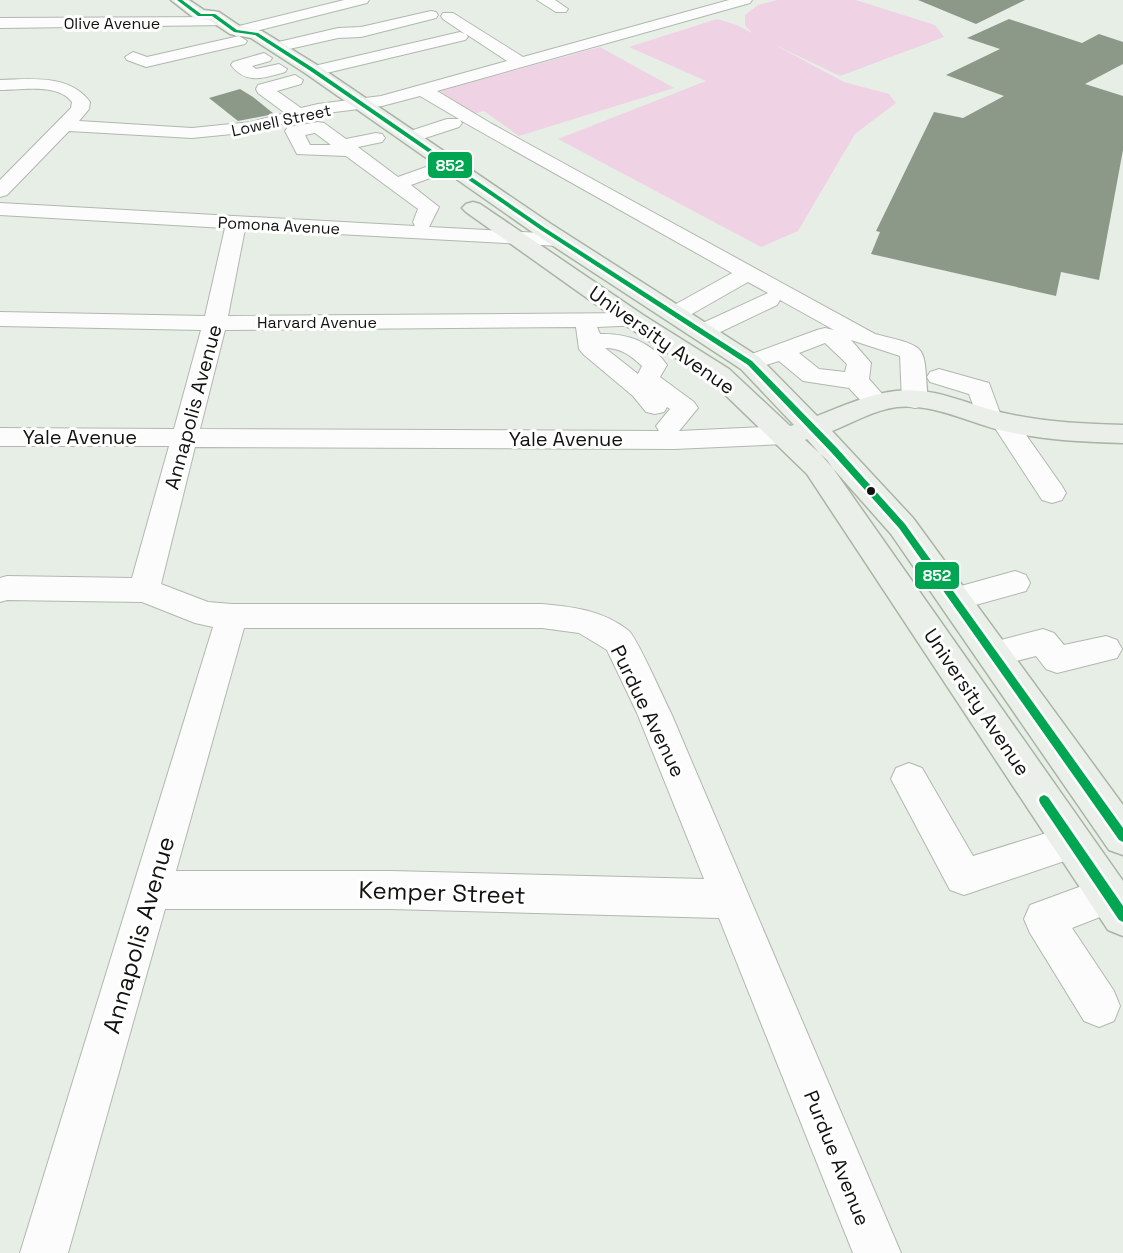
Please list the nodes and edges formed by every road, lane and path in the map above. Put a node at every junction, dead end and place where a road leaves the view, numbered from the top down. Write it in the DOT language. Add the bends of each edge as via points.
graph roads {
  1 [pos="179,0"];
  2 [pos="204,0"];
  3 [pos="363,0"];
  4 [pos="544,0"];
  5 [pos="699,0"];
  6 [pos="739,1"];
  7 [pos="716,8"];
  8 [pos="561,9"];
  9 [pos="473,15"];
  10 [pos="454,20"];
  11 [pos="272,22"];
  12 [pos="0,23"];
  13 [pos="460,36"];
  14 [pos="246,38"];
  15 [pos="490,56"];
  16 [pos="133,57"];
  17 [pos="217,57"];
  18 [pos="520,62"];
  19 [pos="279,69"];
  20 [pos="314,71"];
  21 [pos="295,80"];
  22 [pos="449,81"];
  23 [pos="0,85"];
  24 [pos="422,89"];
  25 [pos="364,95"];
  26 [pos="341,100"];
  27 [pos="293,121"];
  28 [pos="453,123"];
  29 [pos="64,125"];
  30 [pos="408,126"];
  31 [pos="383,130"];
  32 [pos="347,148"];
  33 [pos="426,173"];
  34 [pos="396,183"];
  35 [pos="0,191"];
  36 [pos="0,209"];
  37 [pos="423,222"];
  38 [pos="236,223"];
  39 [pos="515,238"];
  40 [pos="559,240"];
  41 [pos="746,274"];
  42 [pos="769,300"];
  43 [pos="675,315"];
  44 [pos="0,319"];
  45 [pos="804,319"];
  46 [pos="634,320"];
  47 [pos="215,323"];
  48 [pos="587,331"];
  49 [pos="702,332"];
  50 [pos="782,351"];
  51 [pos="740,356"];
  52 [pos="939,377"];
  53 [pos="856,381"];
  54 [pos="910,399"];
  55 [pos="878,404"];
  56 [pos="996,420"];
  57 [pos="800,432"];
  58 [pos="671,433"];
  59 [pos="1123,434"];
  60 [pos="186,436"];
  61 [pos="0,437"];
  62 [pos="1052,493"];
  63 [pos="1015,584"];
  64 [pos="4,589"];
  65 [pos="144,590"];
  66 [pos="954,599"];
  67 [pos="232,616"];
  68 [pos="1106,650"];
  69 [pos="993,654"];
  70 [pos="909,780"];
  71 [pos="1123,837"];
  72 [pos="1072,842"];
  73 [pos="152,890"];
  74 [pos="731,898"];
  75 [pos="1116,906"];
  76 [pos="1098,1006"];
  77 [pos="44,1253"];
  78 [pos="877,1253"];
  1 -- 14 [label="main road, University Avenue"];
  2 -- 14 [label="main road, University Avenue"];
  3 -- 11 [label="street, Olive Avenue"];
  4 -- 8 [label="street"];
  5 -- 7 [label="street"];
  6 -- 7 [label="street, Lowell Street"];
  7 -- 18 [label="street, Lowell Street"];
  9 -- 10 [label="street"];
  10 -- 14 [label="street" via="434,12 361,32"];
  10 -- 18 [label="street"];
  11 -- 14 [label="street, Olive Avenue"];
  11 -- 14 [label="street" via="289,36"];
  12 -- 14 [label="street, Olive Avenue"];
  13 -- 20 [label="street"];
  14 -- 16 [label="street" via="146,62"];
  14 -- 17 [label="street"];
  14 -- 19 [label="main road, University Avenue"];
  14 -- 19 [label="street" via="239,65 254,75"];
  14 -- 20 [label="main road, University Avenue"];
  15 -- 22 [label="street" via="438,71"];
  18 -- 22 [label="street, Lowell Street"];
  19 -- 21 [label="main road, University Avenue"];
  20 -- 26 [label="main road, University Avenue"];
  21 -- 26 [label="main road, University Avenue"];
  21 -- 27 [label="street" via="264,89"];
  22 -- 24 [label="street, Lowell Street"];
  23 -- 29 [label="street" via="47,85 74,92 81,105"];
  24 -- 25 [label="street, Lowell Street"];
  24 -- 41 [label="street"];
  25 -- 26 [label="street, Lowell Street"];
  25 -- 31 [label="main road, University Avenue"];
  26 -- 27 [label="street, Lowell Street"];
  26 -- 31 [label="main road, University Avenue"];
  27 -- 29 [label="street, Lowell Street" via="224,132"];
  27 -- 32 [label="street" via="318,127"];
  28 -- 30 [label="street"];
  29 -- 35 [label="street"];
  30 -- 31 [label="main road, University Avenue"];
  30 -- 40 [label="main road, University Avenue"];
  31 -- 32 [label="street"];
  31 -- 33 [label="main road, University Avenue"];
  32 -- 34 [label="street"];
  33 -- 34 [label="street"];
  33 -- 39 [label="main road, University Avenue"];
  34 -- 37 [label="street" via="429,207"];
  36 -- 38 [label="street, Pomona Avenue"];
  38 -- 39 [label="street, Pomona Avenue"];
  38 -- 47 [label="street, Annapolis Avenue"];
  39 -- 40 [label="street, Pomona Avenue"];
  39 -- 46 [label="main road, University Avenue"];
  40 -- 43 [label="main road, University Avenue"];
  41 -- 43 [label="street"];
  41 -- 54 [label="street" via="867,339 906,349 912,354"];
  42 -- 49 [label="street"];
  43 -- 49 [label="main road, University Avenue"];
  44 -- 47 [label="street, Harvard Avenue"];
  45 -- 51 [label="street"];
  46 -- 48 [label="street, Harvard Avenue"];
  46 -- 57 [label="main road, University Avenue"];
  47 -- 48 [label="street, Harvard Avenue"];
  47 -- 60 [label="street, Annapolis Avenue"];
  48 -- 58 [label="street" via="591,348 642,390 666,418"];
  49 -- 51 [label="main road, University Avenue"];
  50 -- 51 [label="street"];
  50 -- 53 [label="street" via="812,375"];
  50 -- 53 [label="street" via="825,335 837,339 859,363"];
  51 -- 57 [label="main road, University Avenue"];
  52 -- 56 [label="street" via="980,389"];
  53 -- 55 [label="street"];
  54 -- 55 [label="main road, Yale Avenue"];
  54 -- 56 [label="main road, Yale Avenue"];
  55 -- 57 [label="main road, Yale Avenue"];
  56 -- 59 [label="main road, Yale Avenue" via="1048,431"];
  56 -- 62 [label="street"];
  57 -- 58 [label="street, Yale Avenue"];
  57 -- 66 [label="main road, University Avenue" via="897,507"];
  57 -- 72 [label="main road, University Avenue" via="817,467"];
  58 -- 60 [label="street, Yale Avenue"];
  60 -- 61 [label="street, Yale Avenue"];
  60 -- 65 [label="street, Annapolis Avenue"];
  63 -- 66 [label="street"];
  64 -- 65 [label="street, Purdue Avenue"];
  65 -- 67 [label="street, Purdue Avenue" via="206,614"];
  66 -- 69 [label="main road, University Avenue"];
  67 -- 73 [label="street, Annapolis Avenue"];
  67 -- 74 [label="street, Purdue Avenue" via="542,616 585,621 619,641 654,713"];
  68 -- 69 [label="street" via="1057,660 1043,642"];
  69 -- 71 [label="main road, University Avenue"];
  70 -- 72 [label="street" via="964,877"];
  72 -- 75 [label="main road, University Avenue"];
  73 -- 74 [label="street, Kemper Street" via="391,890"];
  73 -- 77 [label="street, Annapolis Avenue"];
  74 -- 78 [label="street, Purdue Avenue"];
  75 -- 76 [label="street" via="1044,919"];
}
